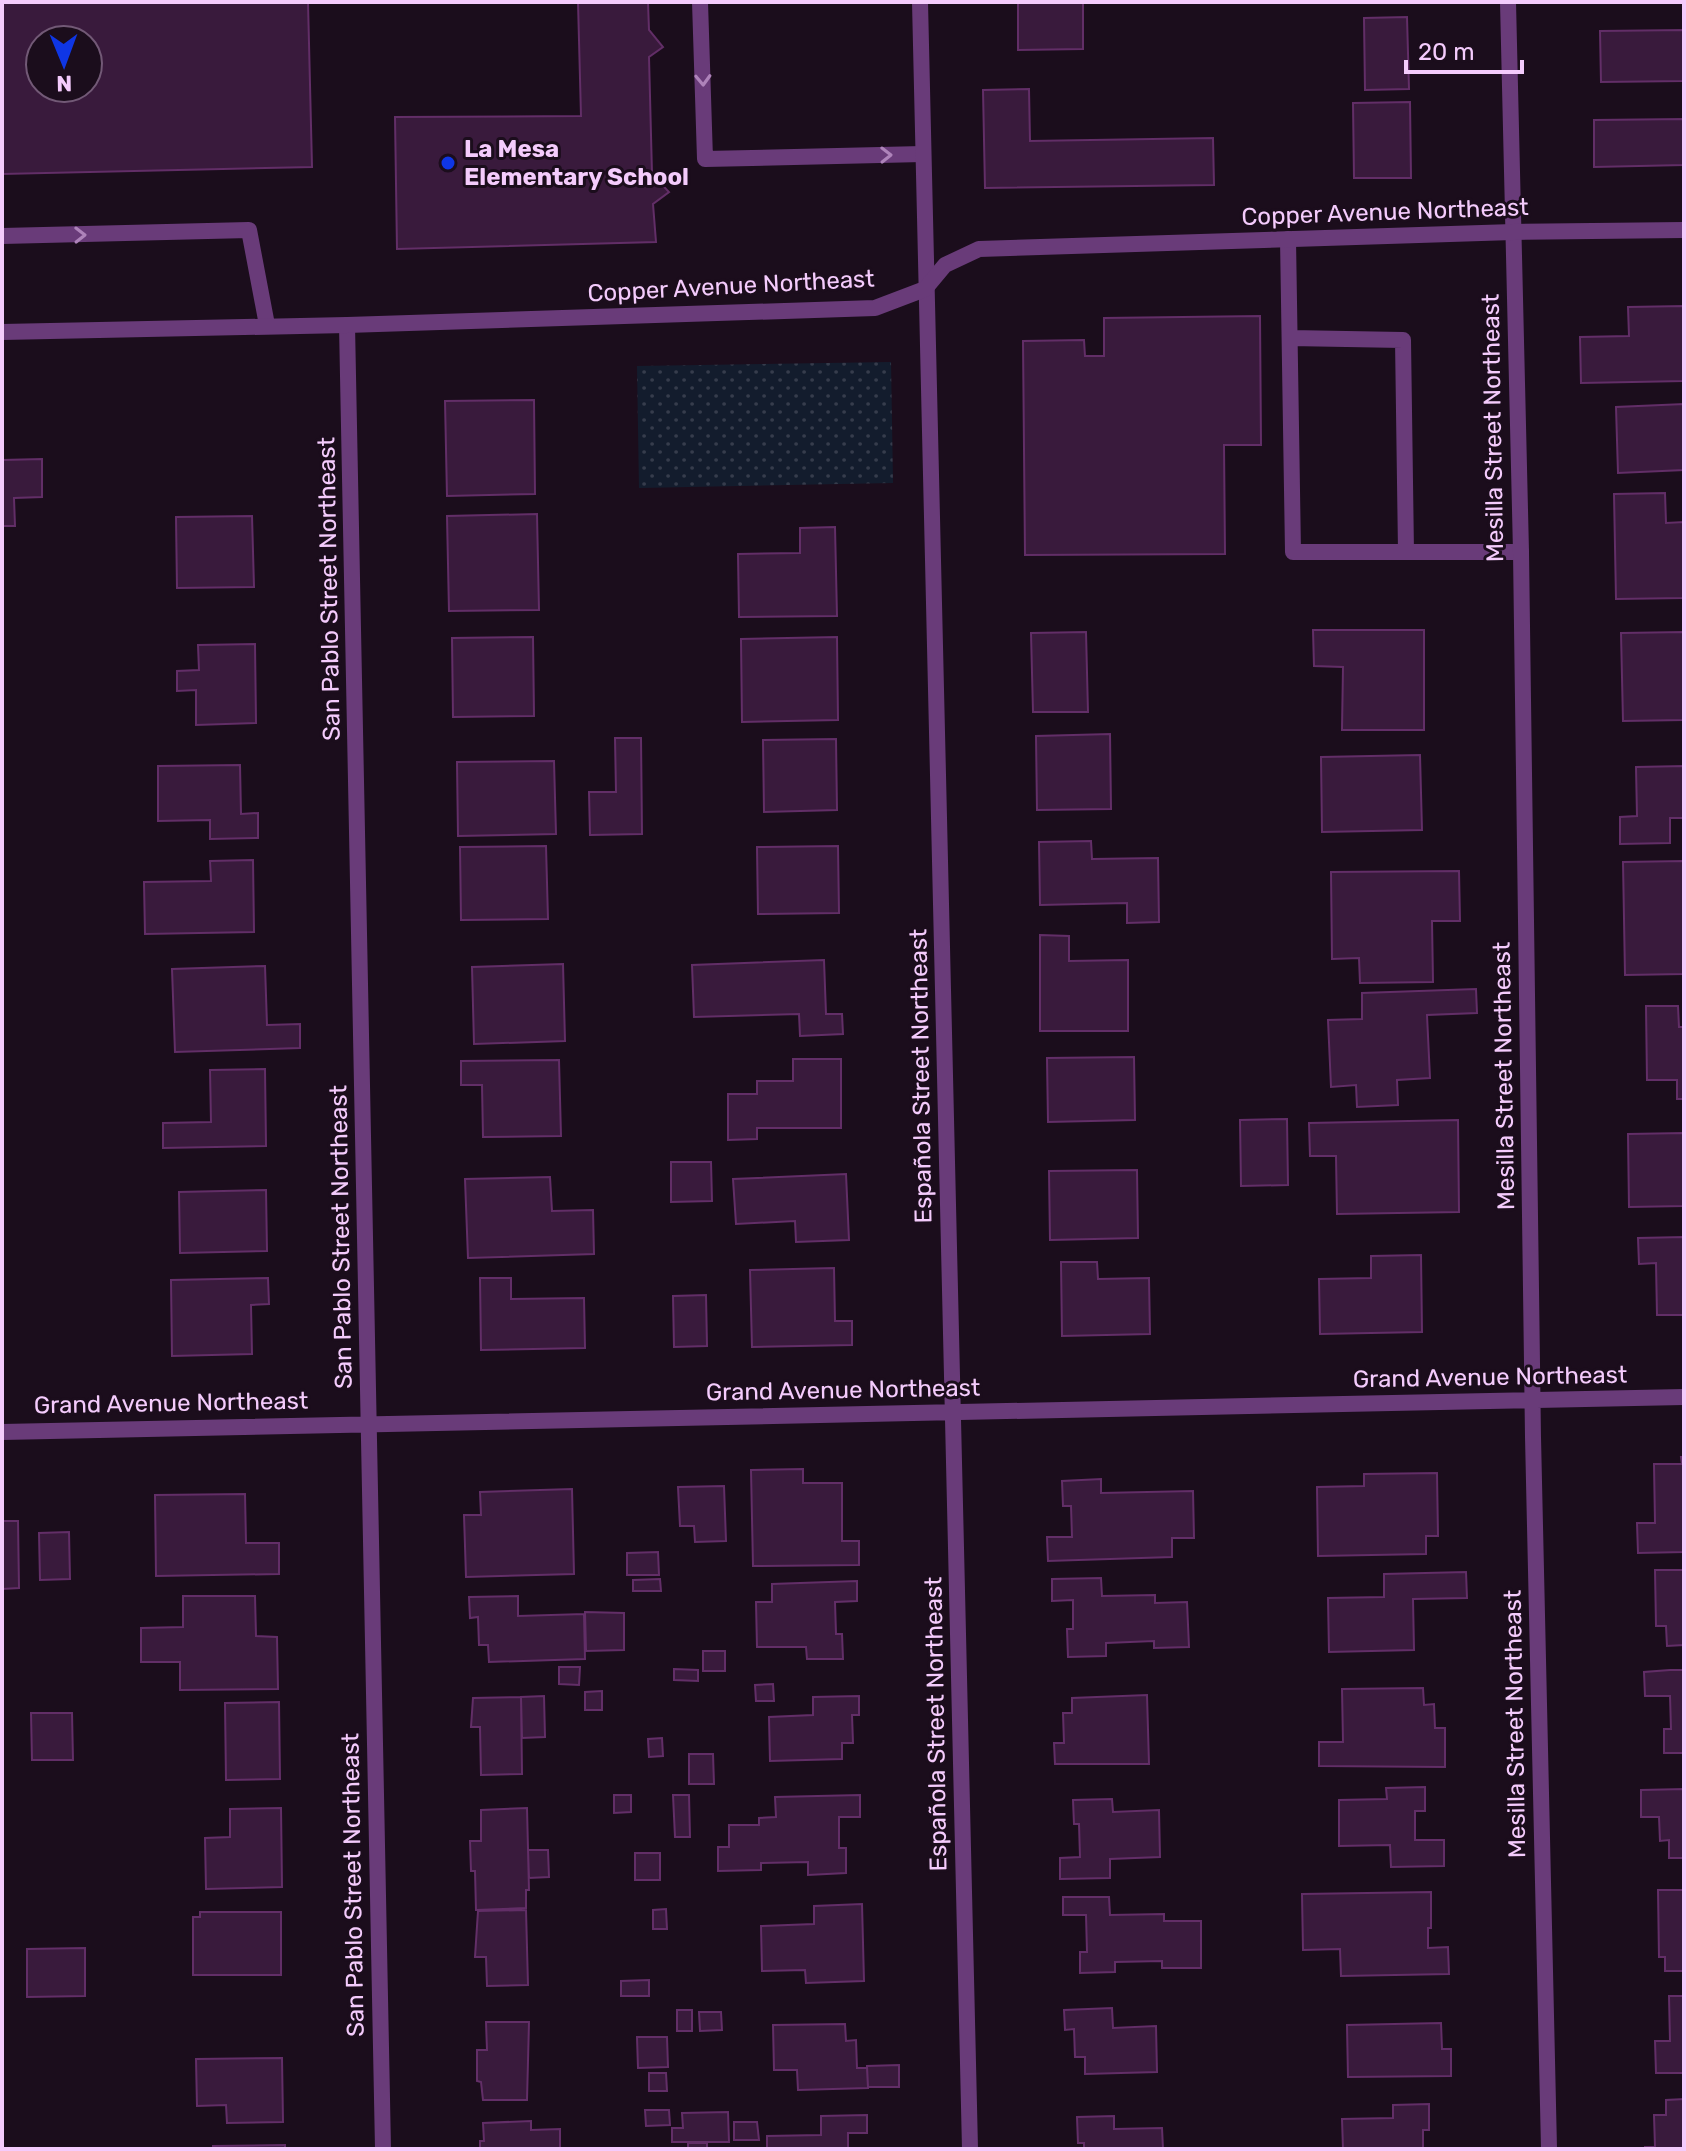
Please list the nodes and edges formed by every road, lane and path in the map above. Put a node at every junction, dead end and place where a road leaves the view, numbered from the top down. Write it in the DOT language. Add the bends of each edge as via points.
graph roads {
  1 [pos="700,2"];
  2 [pos="920,2"];
  3 [pos="1508,2"];
  4 [pos="923,154"];
  5 [pos="1684,230"];
  6 [pos="1513,232"];
  7 [pos="2,236"];
  8 [pos="1288,239"];
  9 [pos="925,289"];
  10 [pos="267,325"];
  11 [pos="347,325"];
  12 [pos="2,332"];
  13 [pos="1290,338"];
  14 [pos="1406,552"];
  15 [pos="1521,552"];
  16 [pos="1684,1397"];
  17 [pos="1532,1400"];
  18 [pos="954,1413"];
  19 [pos="369,1423"];
  20 [pos="2,1432"];
  21 [pos="383,2149"];
  22 [pos="970,2149"];
  23 [pos="1549,2149"];
  1 -- 4 [label="street, one-way" via="705,159"];
  2 -- 4 [label="street, Española Street Northeast"];
  3 -- 6 [label="street, Mesilla Street Northeast"];
  4 -- 9 [label="street, Española Street Northeast"];
  5 -- 6 [label="street, Copper Avenue Northeast"];
  6 -- 8 [label="street, Copper Avenue Northeast"];
  6 -- 15 [label="street, Mesilla Street Northeast"];
  7 -- 10 [label="street, one-way" via="249,230"];
  8 -- 9 [label="street, Copper Avenue Northeast" via="979,249 945,265"];
  8 -- 13 [label="street"];
  9 -- 11 [label="street, Copper Avenue Northeast" via="875,308"];
  9 -- 18 [label="street, Española Street Northeast"];
  10 -- 11 [label="street, Copper Avenue Northeast"];
  10 -- 12 [label="street, Copper Avenue Northeast"];
  11 -- 19 [label="street, San Pablo Street Northeast"];
  13 -- 14 [label="street" via="1403,340"];
  13 -- 14 [label="street" via="1293,552"];
  14 -- 15 [label="street"];
  15 -- 17 [label="street, Mesilla Street Northeast"];
  16 -- 17 [label="street, Grand Avenue Northeast"];
  17 -- 18 [label="street, Grand Avenue Northeast"];
  17 -- 23 [label="street, Mesilla Street Northeast"];
  18 -- 19 [label="street, Grand Avenue Northeast"];
  18 -- 22 [label="street, Española Street Northeast"];
  19 -- 20 [label="street, Grand Avenue Northeast"];
  19 -- 21 [label="street, San Pablo Street Northeast"];
}
